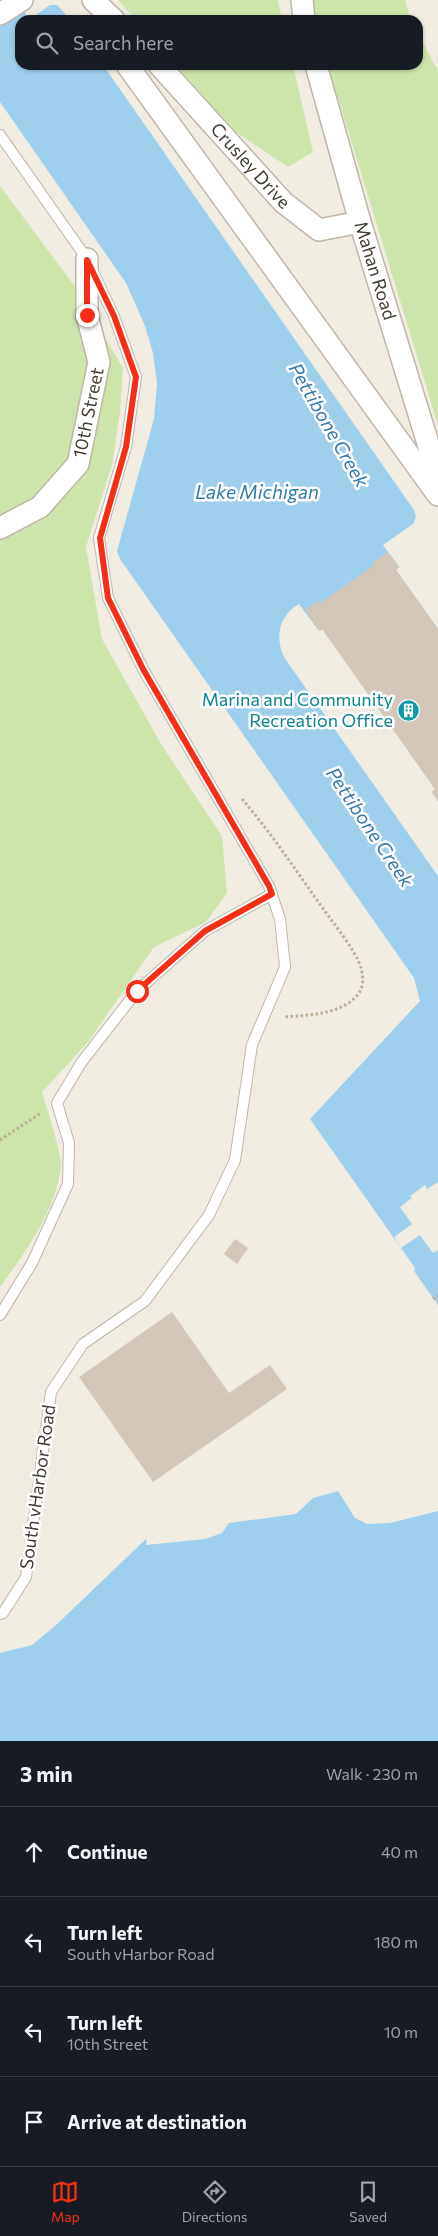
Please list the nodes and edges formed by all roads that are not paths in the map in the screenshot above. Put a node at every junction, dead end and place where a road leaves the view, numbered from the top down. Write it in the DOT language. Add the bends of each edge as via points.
graph roads {
  1 [pos="80,0"];
  2 [pos="93,0"];
  3 [pos="302,0"];
  4 [pos="20,1"];
  5 [pos="0,14"];
  6 [pos="90,15"];
  7 [pos="109,15"];
  8 [pos="304,15"];
  9 [pos="131,70"];
  10 [pos="163,70"];
  11 [pos="317,70"];
  12 [pos="0,135"];
  13 [pos="360,222"];
  14 [pos="87,260"];
  15 [pos="438,476"];
  16 [pos="438,495"];
  17 [pos="0,528"];
  18 [pos="272,894"];
  19 [pos="0,1315"];
  20 [pos="0,1614"];
  1 -- 6 [label="street"];
  2 -- 7 [label="street"];
  3 -- 8 [label="street"];
  4 -- 5 [label="street"];
  9 -- 16 [label="street"];
  10 -- 13 [label="street, Crusley Drive" via="283,202 319,230"];
  11 -- 13 [label="street, Mahan Road"];
  12 -- 14 [label="lane, South vHarbor Road"];
  13 -- 15 [label="street, Mahan Road"];
  14 -- 17 [label="street, 10th Street" via="87,315 99,362 78,464 40,508"];
  14 -- 18 [label="lane, South vHarbor Road" via="114,316 136,377 126,447 100,538 108,598 143,669"];
  18 -- 19 [label="lane" via="205,931 137,991 81,1063 57,1103 69,1143 68,1184 32,1263"];
  18 -- 20 [label="lane, South vHarbor Road" via="280,920 285,967 252,1045 236,1160 209,1216 145,1301 83,1344 51,1392 26,1577"];
}
